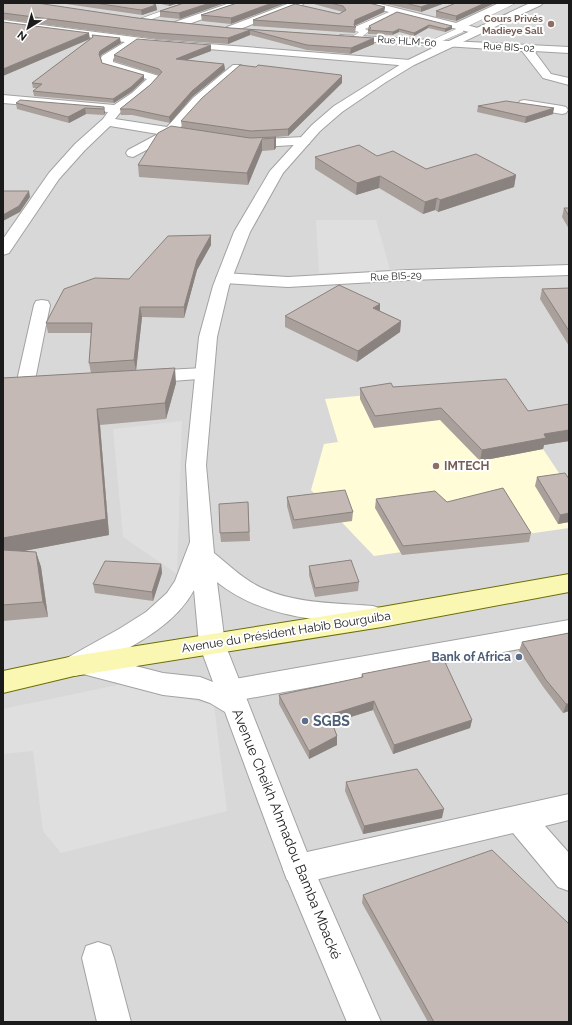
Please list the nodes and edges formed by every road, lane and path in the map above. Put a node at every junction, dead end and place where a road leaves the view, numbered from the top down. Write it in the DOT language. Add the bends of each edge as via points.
graph roads {
  1 [pos="191,3"];
  2 [pos="208,3"];
  3 [pos="364,3"];
  4 [pos="507,3"];
  5 [pos="512,3"];
  6 [pos="538,3"];
  7 [pos="296,4"];
  8 [pos="155,7"];
  9 [pos="476,7"];
  10 [pos="226,8"];
  11 [pos="309,8"];
  12 [pos="242,9"];
  13 [pos="169,10"];
  14 [pos="491,10"];
  15 [pos="398,12"];
  16 [pos="436,12"];
  17 [pos="262,17"];
  18 [pos="422,17"];
  19 [pos="137,19"];
  20 [pos="3,23"];
  21 [pos="172,23"];
  22 [pos="202,26"];
  23 [pos="458,26"];
  24 [pos="35,28"];
  25 [pos="252,30"];
  26 [pos="477,31"];
  27 [pos="10,36"];
  28 [pos="335,36"];
  29 [pos="355,38"];
  30 [pos="135,40"];
  31 [pos="430,43"];
  32 [pos="449,44"];
  33 [pos="525,47"];
  34 [pos="569,50"];
  35 [pos="410,63"];
  36 [pos="237,67"];
  37 [pos="569,82"];
  38 [pos="3,100"];
  39 [pos="516,103"];
  40 [pos="566,106"];
  41 [pos="116,109"];
  42 [pos="107,122"];
  43 [pos="555,122"];
  44 [pos="170,132"];
  45 [pos="201,137"];
  46 [pos="304,141"];
  47 [pos="232,142"];
  48 [pos="133,153"];
  49 [pos="3,250"];
  50 [pos="569,270"];
  51 [pos="224,278"];
  52 [pos="42,305"];
  53 [pos="204,374"];
  54 [pos="126,379"];
  55 [pos="25,385"];
  56 [pos="202,548"];
  57 [pos="569,583"];
  58 [pos="382,617"];
  59 [pos="569,630"];
  60 [pos="212,644"];
  61 [pos="80,665"];
  62 [pos="3,682"];
  63 [pos="232,698"];
  64 [pos="569,807"];
  65 [pos="519,818"];
  66 [pos="298,869"];
  67 [pos="569,876"];
  68 [pos="98,958"];
  69 [pos="114,1022"];
  70 [pos="364,1022"];
  1 -- 13 [label="street"];
  2 -- 10 [label="street"];
  3 -- 15 [label="street"];
  4 -- 14 [label="street"];
  5 -- 23 [label="street"];
  6 -- 26 [label="street, Avenue Cheikh Ahmadou Bamba Mbacké"];
  7 -- 11 [label="street"];
  7 -- 17 [label="street"];
  8 -- 13 [label="street"];
  9 -- 14 [label="street"];
  10 -- 12 [label="street"];
  10 -- 21 [label="street"];
  12 -- 17 [label="street"];
  13 -- 19 [label="street"];
  14 -- 23 [label="street"];
  15 -- 18 [label="street"];
  15 -- 29 [label="street" via="358,29 365,31"];
  16 -- 18 [label="street"];
  17 -- 25 [label="street" via="228,28"];
  18 -- 23 [label="street"];
  19 -- 21 [label="street"];
  20 -- 24 [label="street"];
  21 -- 22 [label="street"];
  23 -- 26 [label="street"];
  23 -- 31 [label="street" via="460,30"];
  24 -- 27 [label="street"];
  24 -- 30 [label="street"];
  26 -- 32 [label="street, Avenue Cheikh Ahmadou Bamba Mbacké"];
  28 -- 29 [label="street, Rue HLM-60"];
  29 -- 31 [label="street, Rue HLM-60"];
  30 -- 35 [label="street"];
  30 -- 41 [label="street" via="106,58 107,64 155,78"];
  31 -- 32 [label="street, Rue HLM-60"];
  32 -- 33 [label="street, Rue BIS-02"];
  32 -- 35 [label="street, Avenue Cheikh Ahmadou Bamba Mbacké"];
  33 -- 34 [label="street, Rue BIS-02"];
  33 -- 37 [label="street" via="547,76"];
  35 -- 46 [label="street, Avenue Cheikh Ahmadou Bamba Mbacké" via="338,109"];
  36 -- 44 [label="street" via="198,101"];
  38 -- 41 [label="street"];
  39 -- 40 [label="street"];
  40 -- 43 [label="street"];
  41 -- 42 [label="street"];
  42 -- 44 [label="street"];
  42 -- 49 [label="street" via="80,147 45,187"];
  44 -- 45 [label="street"];
  44 -- 48 [label="street"];
  46 -- 47 [label="street" via="251,144"];
  46 -- 51 [label="street, Avenue Cheikh Ahmadou Bamba Mbacké" via="276,171 242,232"];
  50 -- 51 [label="street, Rue BIS-29" via="293,282"];
  51 -- 53 [label="street, Avenue Cheikh Ahmadou Bamba Mbacké" via="208,337"];
  52 -- 55 [label="street"];
  53 -- 54 [label="street"];
  53 -- 56 [label="street, Avenue Cheikh Ahmadou Bamba Mbacké" via="196,466"];
  56 -- 58 [label="street" via="229,578 254,595 302,609"];
  56 -- 60 [label="street, Avenue Cheikh Ahmadou Bamba Mbacké"];
  56 -- 61 [label="street" via="176,599 160,615"];
  57 -- 58 [label="main road, Avenue du Président Habib Bourguiba"];
  58 -- 60 [label="main road, Avenue du Président Habib Bourguiba"];
  59 -- 63 [label="street"];
  60 -- 61 [label="main road, Avenue du Président Habib Bourguiba"];
  60 -- 63 [label="street, Avenue Cheikh Ahmadou Bamba Mbacké"];
  61 -- 62 [label="main road, Avenue du Président Habib Bourguiba"];
  61 -- 63 [label="street" via="163,684 200,688"];
  63 -- 66 [label="street, Avenue Cheikh Ahmadou Bamba Mbacké"];
  64 -- 65 [label="street"];
  65 -- 66 [label="street"];
  65 -- 67 [label="street"];
  66 -- 70 [label="street, Avenue Cheikh Ahmadou Bamba Mbacké"];
  68 -- 69 [label="street"];
}
